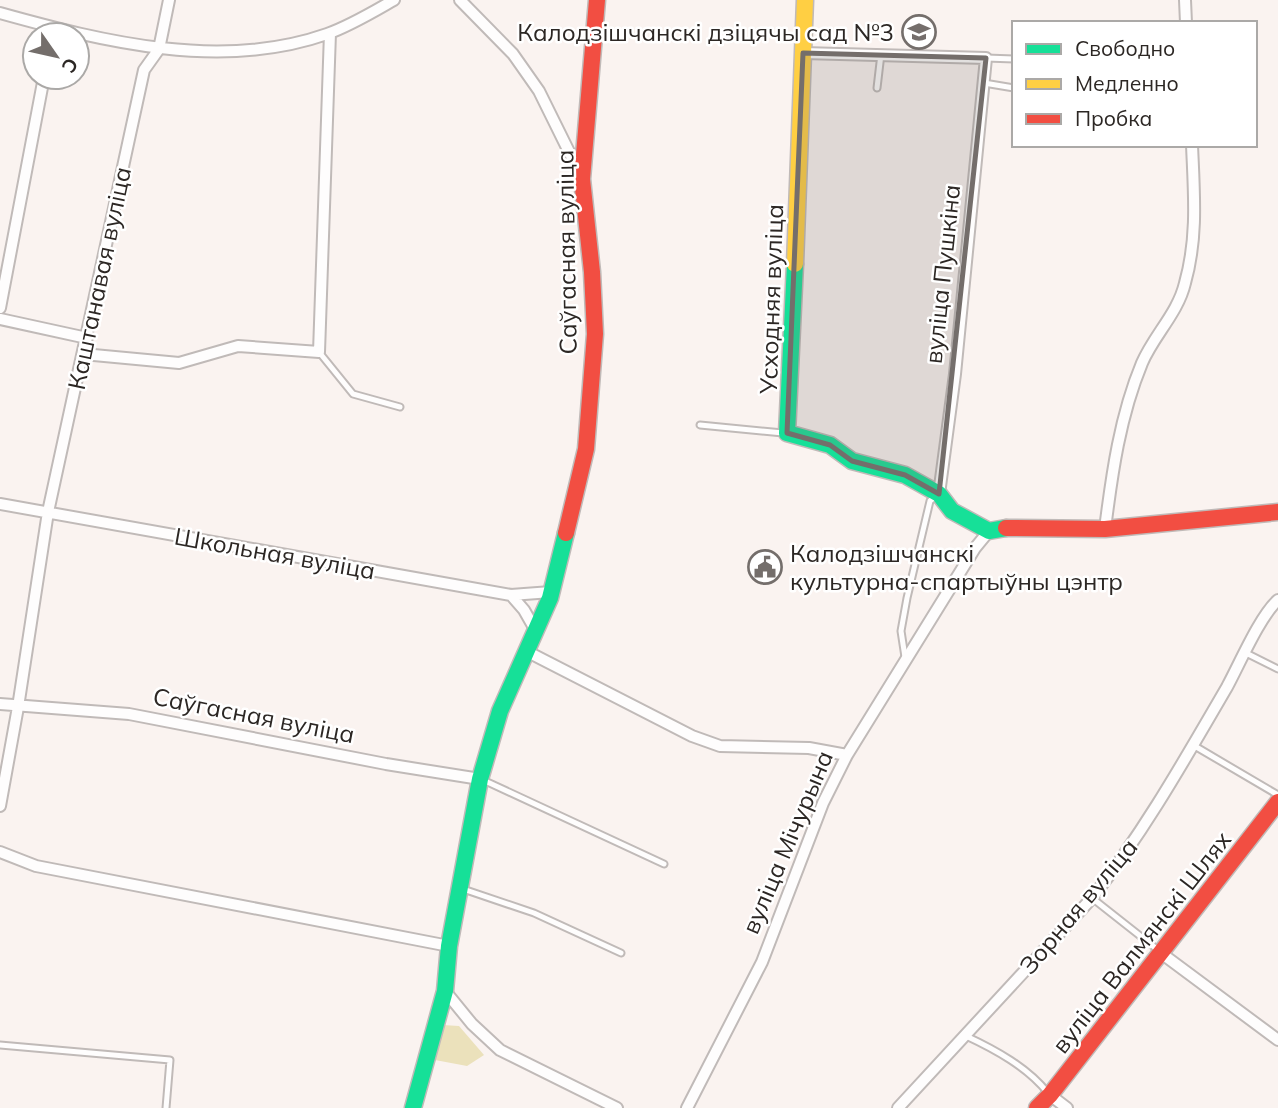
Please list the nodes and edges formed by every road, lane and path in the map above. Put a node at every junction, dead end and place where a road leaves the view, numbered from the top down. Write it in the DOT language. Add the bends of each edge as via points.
graph roads {
  1 [pos="169,0"];
  2 [pos="394,0"];
  3 [pos="460,0"];
  4 [pos="597,0"];
  5 [pos="805,0"];
  6 [pos="1185,0"];
  7 [pos="0,13"];
  8 [pos="23,21"];
  9 [pos="1186,21"];
  10 [pos="330,33"];
  11 [pos="91,38"];
  12 [pos="159,49"];
  13 [pos="803,53"];
  14 [pos="881,54"];
  15 [pos="986,58"];
  16 [pos="1012,59"];
  17 [pos="984,83"];
  18 [pos="1012,88"];
  19 [pos="877,89"];
  20 [pos="41,91"];
  21 [pos="1192,147"];
  22 [pos="582,179"];
  23 [pos="0,308"];
  24 [pos="0,319"];
  25 [pos="87,338"];
  26 [pos="320,352"];
  27 [pos="83,354"];
  28 [pos="400,407"];
  29 [pos="700,425"];
  30 [pos="787,433"];
  31 [pos="939,494"];
  32 [pos="0,504"];
  33 [pos="48,512"];
  34 [pos="1278,512"];
  35 [pos="1105,529"];
  36 [pos="989,531"];
  37 [pos="551,593"];
  38 [pos="511,595"];
  39 [pos="1278,600"];
  40 [pos="536,631"];
  41 [pos="528,652"];
  42 [pos="1246,653"];
  43 [pos="905,660"];
  44 [pos="1278,669"];
  45 [pos="0,704"];
  46 [pos="18,707"];
  47 [pos="1193,746"];
  48 [pos="847,755"];
  49 [pos="480,779"];
  50 [pos="1278,794"];
  51 [pos="1278,802"];
  52 [pos="0,806"];
  53 [pos="0,852"];
  54 [pos="664,864"];
  55 [pos="460,888"];
  56 [pos="1092,898"];
  57 [pos="449,946"];
  58 [pos="621,953"];
  59 [pos="1161,953"];
  60 [pos="444,992"];
  61 [pos="966,1036"];
  62 [pos="1278,1040"];
  63 [pos="0,1045"];
  64 [pos="1050,1095"];
  65 [pos="166,1108"];
  66 [pos="413,1108"];
  67 [pos="617,1108"];
  68 [pos="687,1108"];
  69 [pos="898,1108"];
  70 [pos="1037,1108"];
  71 [pos="1067,1108"];
  1 -- 12 [label="street, Каштанавая вуліца"];
  2 -- 10 [label="street"];
  3 -- 22 [label="street" via="513,54 539,91"];
  4 -- 22 [label="street, Саўгасная вуліца"];
  5 -- 13 [label="street, Усходняя вуліца"];
  6 -- 9 [label="street"];
  7 -- 8 [label="street"];
  10 -- 12 [label="street" via="257,48"];
  10 -- 26 [label="street"];
  11 -- 12 [label="street"];
  12 -- 25 [label="street, Каштанавая вуліца" via="144,70"];
  13 -- 14 [label="street"];
  13 -- 30 [label="street, Усходняя вуліца"];
  14 -- 15 [label="street"];
  14 -- 19 [label="lane"];
  15 -- 16 [label="lane"];
  15 -- 17 [label="street, вуліца Пушкіна"];
  17 -- 18 [label="lane"];
  17 -- 31 [label="street, вуліца Пушкіна"];
  20 -- 23 [label="street"];
  21 -- 35 [label="street" via="1195,227 1191,260 1184,287 1143,361 1130,399 1119,435"];
  22 -- 37 [label="street, Саўгасная вуліца" via="595,334 586,449"];
  24 -- 25 [label="street"];
  25 -- 27 [label="street, Каштанавая вуліца"];
  26 -- 27 [label="street" via="238,346 179,363"];
  26 -- 28 [label="lane" via="354,394"];
  27 -- 33 [label="street, Каштанавая вуліца"];
  29 -- 30 [label="lane"];
  30 -- 31 [label="street" via="831,445 852,461 905,475"];
  31 -- 36 [label="street" via="951,511"];
  31 -- 43 [label="lane" via="930,501 906,598 901,631"];
  32 -- 33 [label="street, Школьная вуліца"];
  33 -- 38 [label="street, Школьная вуліца"];
  33 -- 46 [label="street, Каштанавая вуліца"];
  34 -- 35 [label="street"];
  35 -- 36 [label="street"];
  36 -- 43 [label="street, вуліца Мічурына"];
  37 -- 38 [label="street, Школьная вуліца"];
  37 -- 40 [label="street, Саўгасная вуліца"];
  38 -- 40 [label="street"];
  39 -- 42 [label="street, Зорная вуліца" via="1269,608"];
  40 -- 41 [label="street, Саўгасная вуліца"];
  41 -- 48 [label="street" via="720,746 809,748"];
  41 -- 49 [label="street, Саўгасная вуліца" via="500,711"];
  42 -- 44 [label="lane"];
  42 -- 47 [label="street, Зорная вуліца"];
  43 -- 48 [label="street, вуліца Мічурына"];
  45 -- 46 [label="street, Саўгасная вуліца"];
  46 -- 49 [label="street, Саўгасная вуліца" via="129,714"];
  46 -- 52 [label="street, Каштанавая вуліца"];
  47 -- 50 [label="lane"];
  47 -- 56 [label="street, Зорная вуліца" via="1131,846"];
  48 -- 68 [label="street, вуліца Мічурына" via="823,803 762,962"];
  49 -- 54 [label="lane"];
  49 -- 55 [label="street, Саўгасная вуліца"];
  51 -- 59 [label="street, вуліца Валмянскі Шлях"];
  53 -- 57 [label="street" via="36,866"];
  55 -- 57 [label="street, Саўгасная вуліца"];
  55 -- 58 [label="lane" via="534,913"];
  56 -- 59 [label="lane"];
  56 -- 61 [label="street, Зорная вуліца"];
  57 -- 60 [label="street, Саўгасная вуліца"];
  59 -- 62 [label="street"];
  59 -- 64 [label="street, вуліца Валмянскі Шлях"];
  60 -- 66 [label="street, Саўгасная вуліца"];
  60 -- 67 [label="street" via="500,1049"];
  61 -- 64 [label="lane" via="1017,1064"];
  61 -- 69 [label="street, Зорная вуліца"];
  63 -- 65 [label="lane" via="170,1060"];
  64 -- 70 [label="street, вуліца Валмянскі Шлях"];
  64 -- 71 [label="street"];
}
